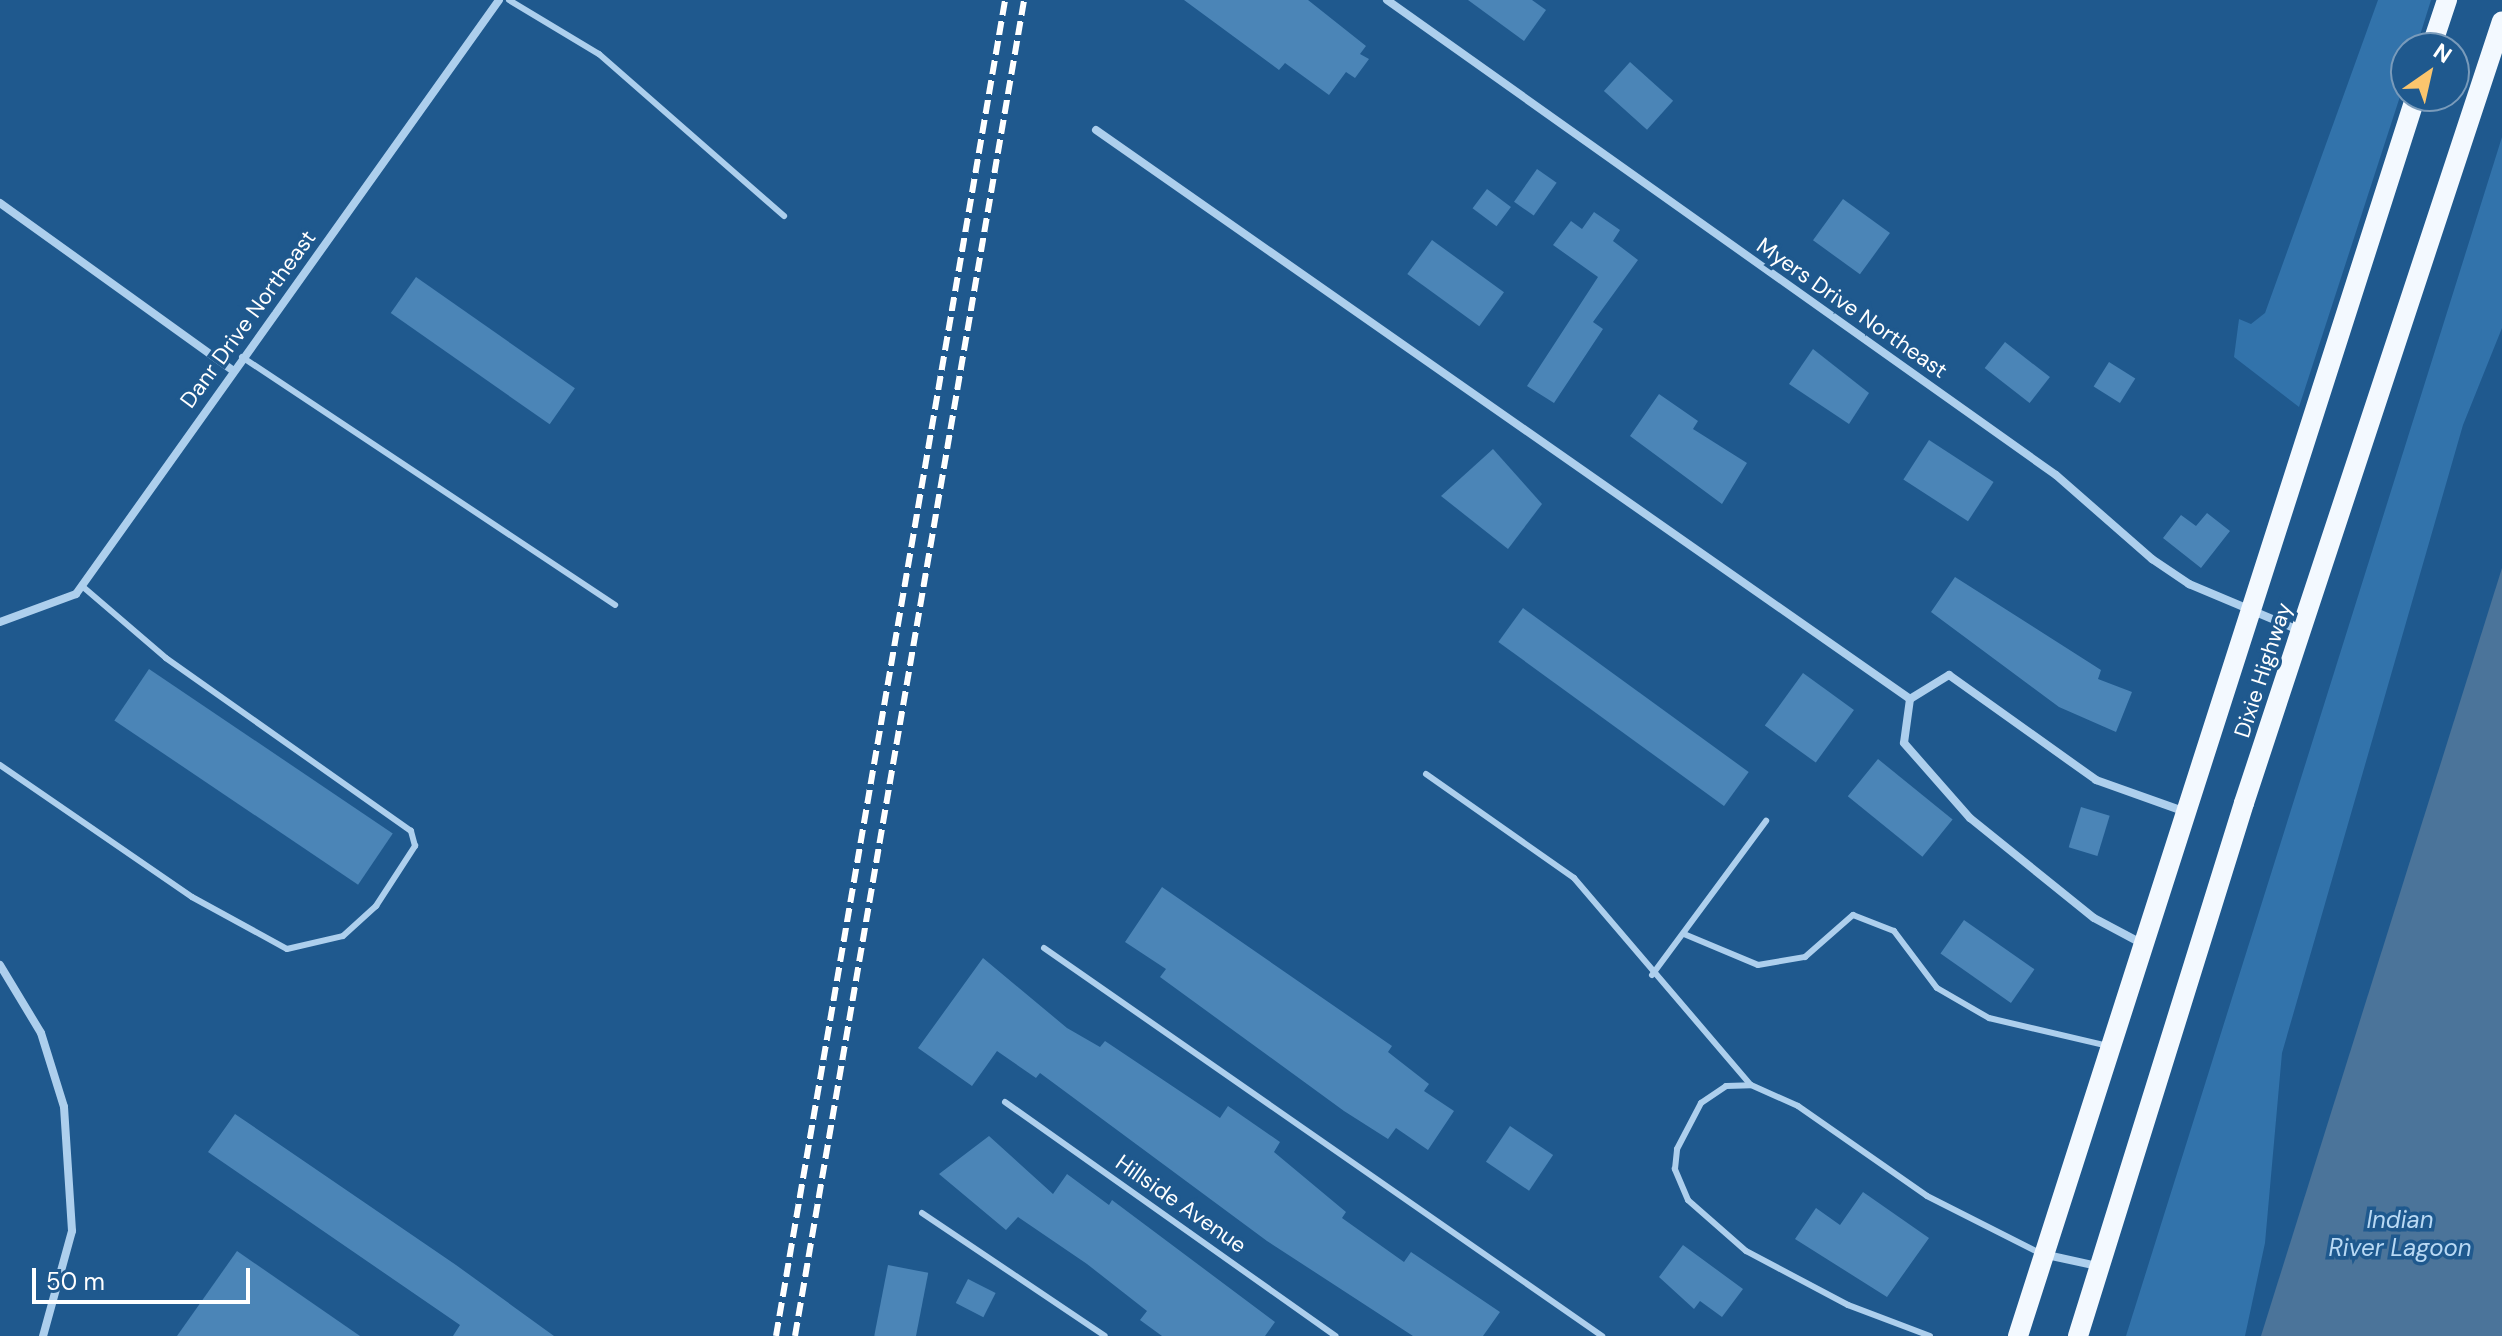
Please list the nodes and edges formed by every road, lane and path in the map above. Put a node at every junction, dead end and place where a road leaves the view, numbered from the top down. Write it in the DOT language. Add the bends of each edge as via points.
graph roads {
  1 [pos="499,0"];
  2 [pos="509,0"];
  3 [pos="1387,0"];
  4 [pos="2447,0"];
  5 [pos="2502,21"];
  6 [pos="2436,32"];
  7 [pos="2411,112"];
  8 [pos="1096,130"];
  9 [pos="0,203"];
  10 [pos="784,216"];
  11 [pos="242,357"];
  12 [pos="232,370"];
  13 [pos="82,586"];
  14 [pos="615,605"];
  15 [pos="2248,611"];
  16 [pos="0,622"];
  17 [pos="2302,631"];
  18 [pos="1910,699"];
  19 [pos="0,765"];
  20 [pos="1426,774"];
  21 [pos="2183,811"];
  22 [pos="1766,821"];
  23 [pos="1684,934"];
  24 [pos="2141,943"];
  25 [pos="1044,948"];
  26 [pos="0,965"];
  27 [pos="1652,975"];
  28 [pos="2108,1046"];
  29 [pos="1751,1085"];
  30 [pos="1005,1102"];
  31 [pos="922,1213"];
  32 [pos="2042,1254"];
  33 [pos="2097,1266"];
  34 [pos="43,1336"];
  35 [pos="1105,1336"];
  36 [pos="1336,1336"];
  37 [pos="1602,1336"];
  38 [pos="1930,1336"];
  39 [pos="2018,1336"];
  40 [pos="2078,1336"];
  1 -- 11 [label="street, Danr Drive Northeast"];
  2 -- 10 [label="lane" via="599,54"];
  3 -- 15 [label="street, Myers Drive Northeast" via="2056,475 2152,559"];
  4 -- 6 [label="main road"];
  5 -- 17 [label="main road, Dixie Highway"];
  7 -- 15 [label="main road, Dixie Highway"];
  8 -- 18 [label="street"];
  9 -- 12 [label="street"];
  11 -- 12 [label="street, Danr Drive Northeast"];
  11 -- 14 [label="lane"];
  12 -- 13 [label="street, Danr Drive Northeast"];
  13 -- 16 [label="street"];
  13 -- 19 [label="lane" via="166,658 411,831 415,846 376,906 343,936 287,949 192,897"];
  15 -- 17 [label="street, Myers Drive Northeast"];
  15 -- 21 [label="main road, Dixie Highway"];
  17 -- 33 [label="main road, Dixie Highway"];
  18 -- 21 [label="street" via="1949,675 2096,780"];
  18 -- 24 [label="street" via="1904,743 1970,818 2094,918"];
  20 -- 27 [label="lane" via="1574,878"];
  21 -- 24 [label="main road, Dixie Highway"];
  22 -- 23 [label="lane"];
  23 -- 27 [label="lane"];
  23 -- 28 [label="lane" via="1758,965 1805,957 1853,915 1894,931 1937,988 1989,1018"];
  24 -- 28 [label="main road, Dixie Highway"];
  25 -- 37 [label="lane"];
  26 -- 34 [label="street" via="41,1033 64,1107 72,1231"];
  27 -- 29 [label="lane"];
  28 -- 32 [label="main road, Dixie Highway"];
  29 -- 32 [label="lane" via="1798,1106 1927,1196"];
  29 -- 38 [label="lane" via="1726,1086 1689,1121 1675,1169 1688,1200 1746,1251 1848,1305"];
  30 -- 36 [label="lane, Hillside Avenue"];
  31 -- 35 [label="lane"];
  32 -- 33 [label="street"];
  32 -- 39 [label="main road, Dixie Highway"];
  33 -- 40 [label="main road, Dixie Highway"];
}
